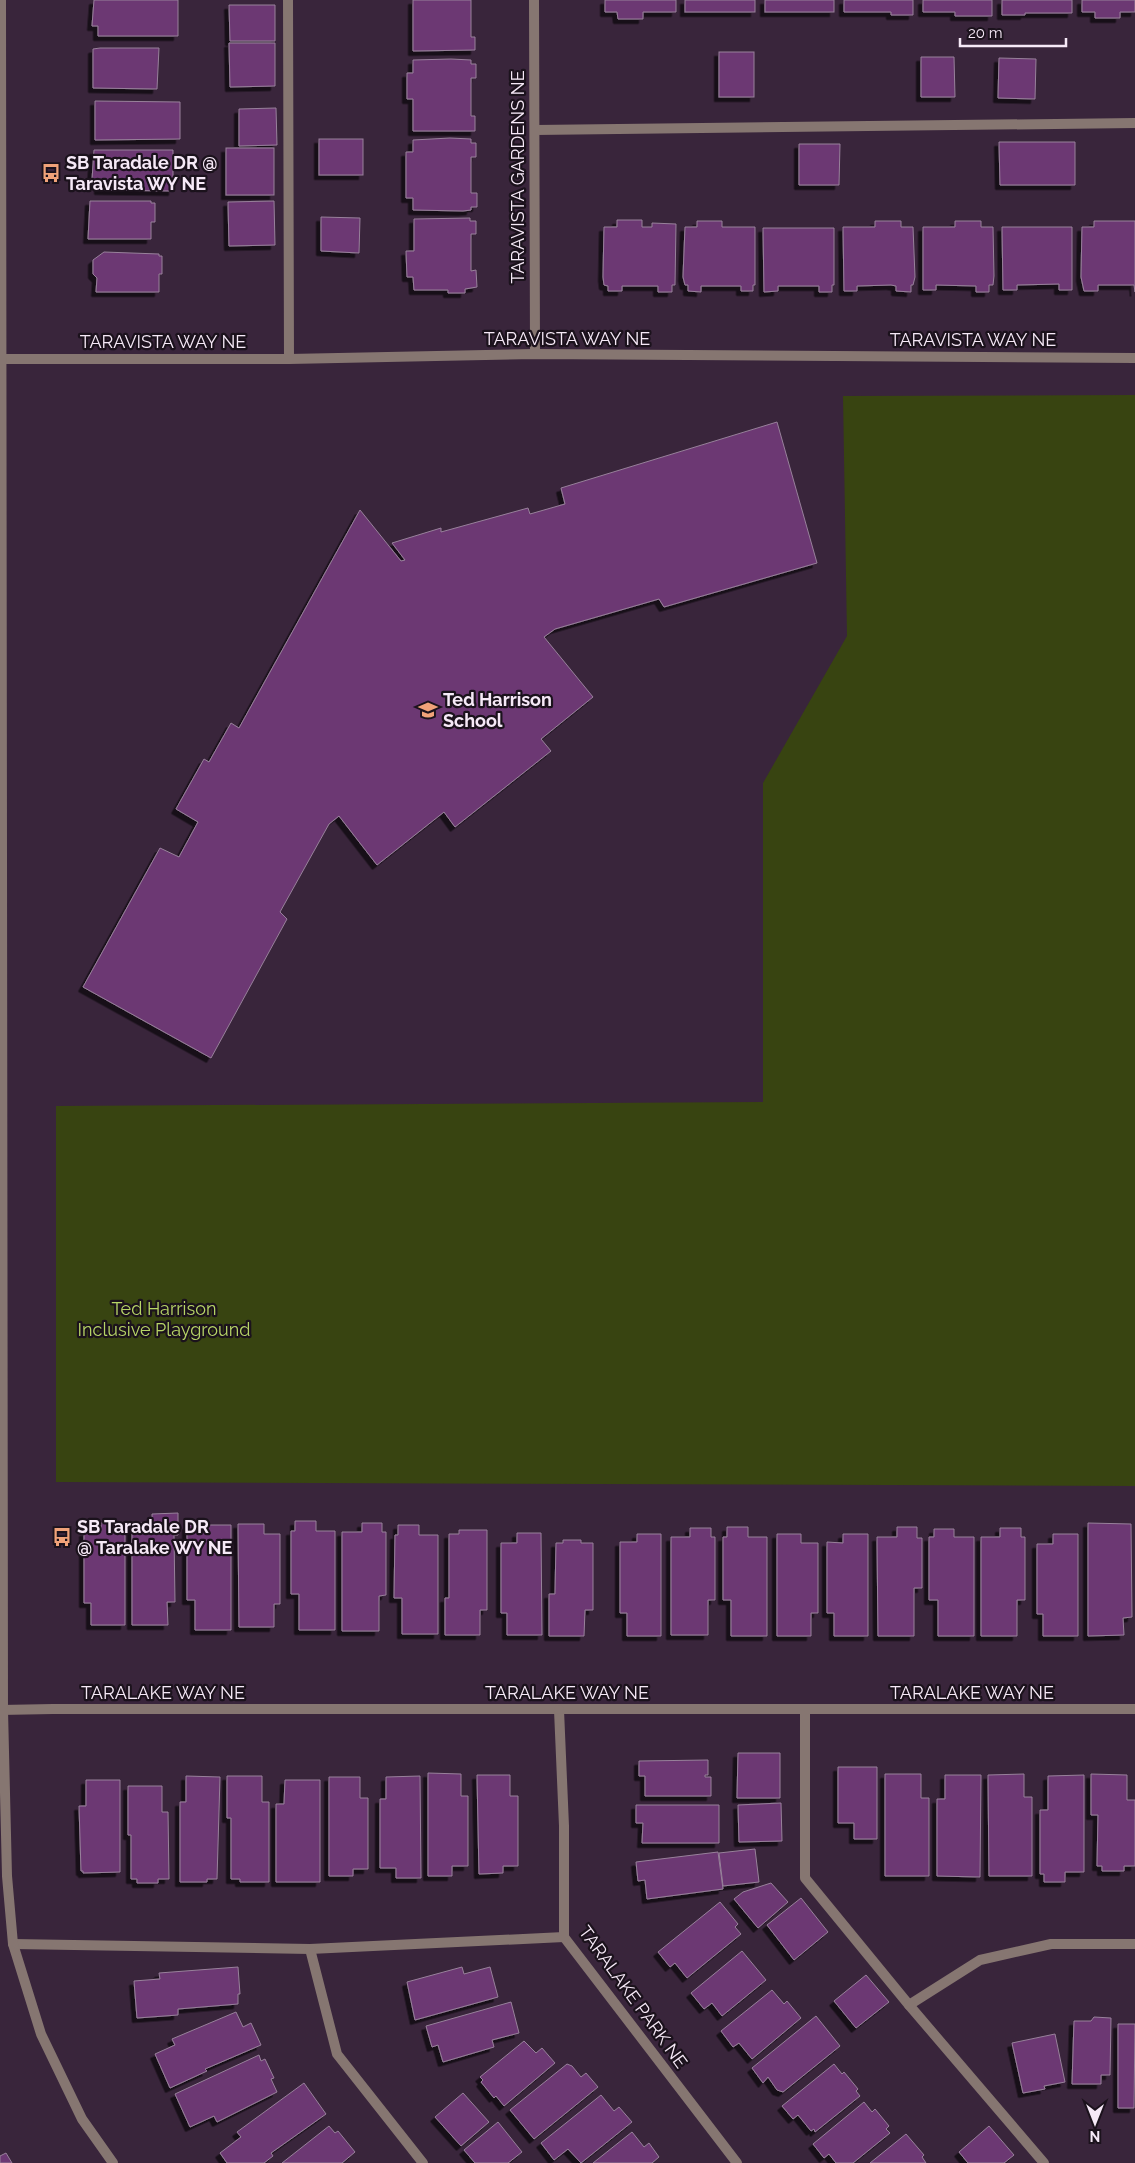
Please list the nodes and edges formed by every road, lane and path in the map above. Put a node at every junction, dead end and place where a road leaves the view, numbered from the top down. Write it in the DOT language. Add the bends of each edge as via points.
graph roads {
  1 [pos="1,0"];
  2 [pos="288,0"];
  3 [pos="534,0"];
  4 [pos="1135,123"];
  5 [pos="535,130"];
  6 [pos="535,354"];
  7 [pos="1135,358"];
  8 [pos="2,359"];
  9 [pos="288,359"];
  10 [pos="805,1709"];
  11 [pos="1135,1709"];
  12 [pos="2,1710"];
  13 [pos="559,1710"];
  14 [pos="564,1937"];
  15 [pos="13,1944"];
  16 [pos="1135,1944"];
  17 [pos="310,1949"];
  18 [pos="909,2006"];
  19 [pos="113,2163"];
  20 [pos="423,2163"];
  21 [pos="737,2163"];
  22 [pos="1044,2163"];
  1 -- 8 [label="street"];
  2 -- 9 [label="street"];
  3 -- 5 [label="street, TARAVISTA GARDENS NE"];
  4 -- 5 [label="street"];
  5 -- 6 [label="street, TARAVISTA GARDENS NE"];
  6 -- 7 [label="street, TARAVISTA WAY NE"];
  6 -- 9 [label="street, TARAVISTA WAY NE"];
  8 -- 9 [label="street, TARAVISTA WAY NE"];
  8 -- 12 [label="street"];
  10 -- 11 [label="street, TARALAKE WAY NE"];
  10 -- 13 [label="street, TARALAKE WAY NE"];
  10 -- 18 [label="street" via="805,1878"];
  12 -- 13 [label="street, TARALAKE WAY NE"];
  12 -- 15 [label="street"];
  13 -- 14 [label="street, TARALAKE PARK NE"];
  14 -- 17 [label="street"];
  14 -- 21 [label="street, TARALAKE PARK NE"];
  15 -- 17 [label="street"];
  15 -- 19 [label="street" via="41,2034 82,2119"];
  16 -- 18 [label="street" via="1051,1944 980,1960"];
  17 -- 20 [label="street" via="337,2054"];
  18 -- 22 [label="street"];
}
